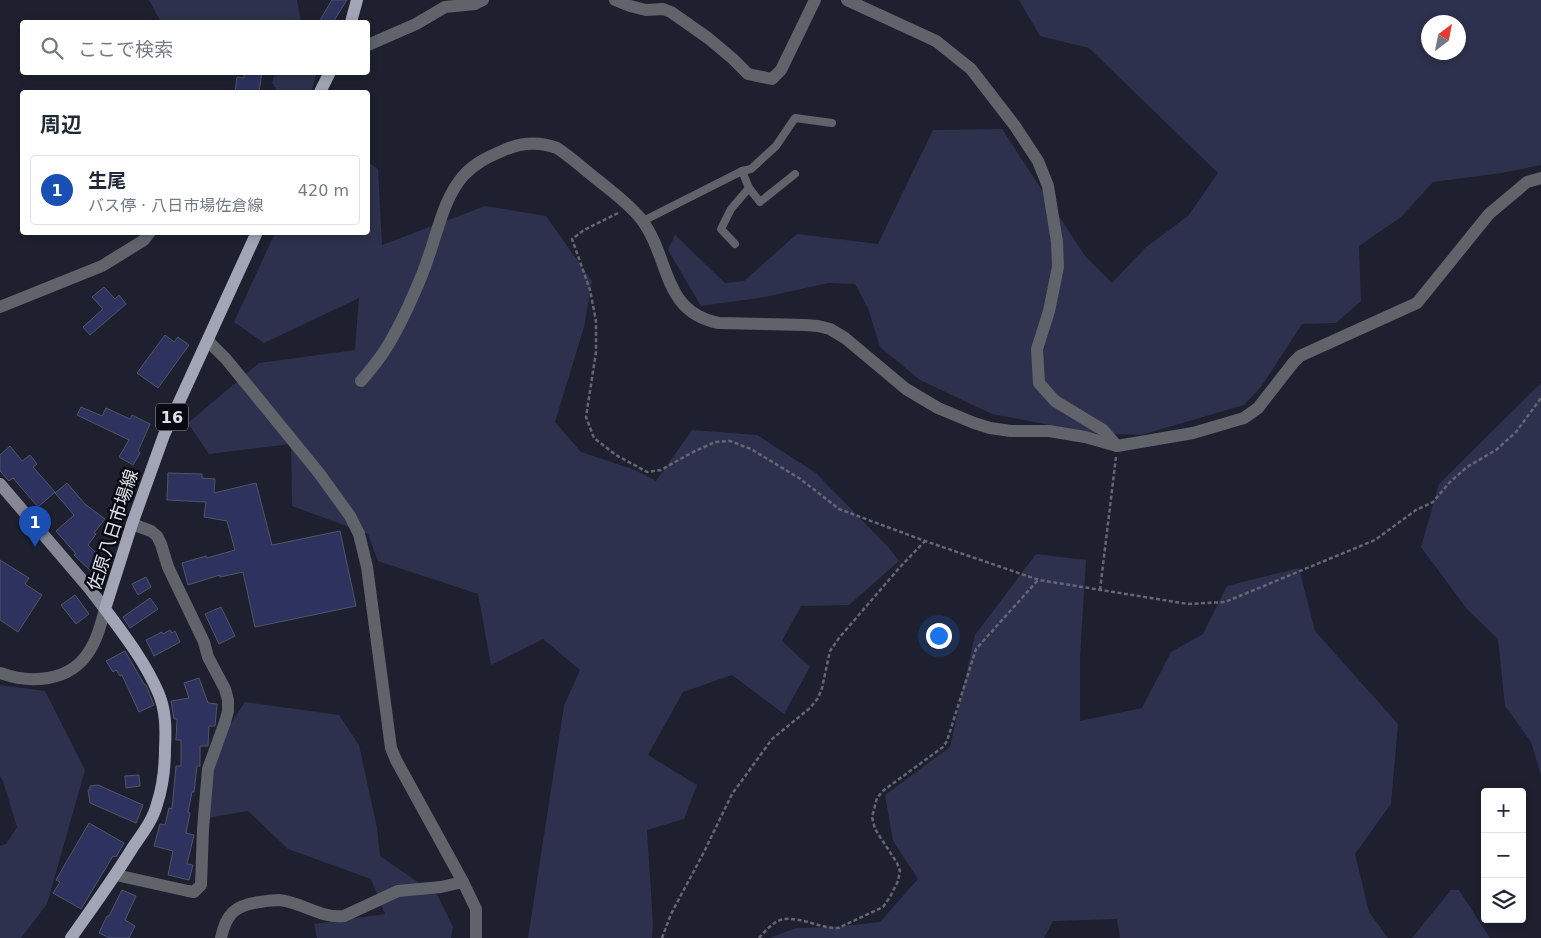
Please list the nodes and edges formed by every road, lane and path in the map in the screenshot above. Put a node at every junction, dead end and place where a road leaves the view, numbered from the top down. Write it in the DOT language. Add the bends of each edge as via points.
graph roads {
  1 [pos="358,0"];
  2 [pos="483,0"];
  3 [pos="616,0"];
  4 [pos="815,0"];
  5 [pos="847,0"];
  6 [pos="352,20"];
  7 [pos="370,44"];
  8 [pos="328,75"];
  9 [pos="321,90"];
  10 [pos="832,123"];
  11 [pos="742,171"];
  12 [pos="795,174"];
  13 [pos="1541,178"];
  14 [pos="749,188"];
  15 [pos="630,207"];
  16 [pos="643,221"];
  17 [pos="148,235"];
  18 [pos="256,235"];
  19 [pos="735,244"];
  20 [pos="0,307"];
  21 [pos="208,342"];
  22 [pos="361,381"];
  23 [pos="1541,398"];
  24 [pos="1117,446"];
  25 [pos="0,484"];
  26 [pos="132,524"];
  27 [pos="925,541"];
  28 [pos="1039,580"];
  29 [pos="1100,590"];
  30 [pos="105,609"];
  31 [pos="0,672"];
  32 [pos="116,875"];
  33 [pos="463,882"];
  34 [pos="71,938"];
  35 [pos="220,938"];
  36 [pos="476,938"];
  37 [pos="662,938"];
  38 [pos="759,938"];
  1 -- 6 [label="main road"];
  2 -- 7 [label="street" via="445,7"];
  3 -- 4 [label="street" via="646,10 671,12 708,38 748,74 772,79 781,70"];
  5 -- 24 [label="street" via="936,41 971,69 1038,161 1048,186 1058,266 1037,350 1040,383 1055,401 1103,430"];
  8 -- 9 [label="main road"];
  10 -- 11 [label="lane" via="795,118 776,146 751,169"];
  11 -- 14 [label="lane"];
  11 -- 16 [label="lane"];
  12 -- 14 [label="lane" via="760,202"];
  13 -- 24 [label="street" via="1527,182 1488,214 1417,303 1300,356 1258,408 1244,418 1193,433"];
  14 -- 19 [label="lane" via="731,209 721,229"];
  15 -- 16 [label="street"];
  15 -- 22 [label="street" via="564,153 546,144 533,142 505,149 474,166 452,194 408,308 380,359"];
  15 -- 27 [label="path" via="572,239 590,290 596,321 596,352 586,417 594,438 647,472 661,470 715,442 730,441 799,478 838,509"];
  16 -- 24 [label="street" via="682,304 706,320 818,326 845,338 912,393 974,423 1011,431 1049,431"];
  17 -- 20 [label="street" via="102,266"];
  18 -- 21 [label="main road, 佐原八日市場線 / 16"];
  21 -- 26 [label="main road, 佐原八日市場線 / 16" via="164,434"];
  21 -- 33 [label="street" via="226,359 319,473 359,534 367,567 391,748"];
  23 -- 29 [label="path" via="1516,432 1496,450 1450,482 1433,502 1374,540 1225,602 1188,604"];
  24 -- 29 [label="path"];
  25 -- 30 [label="main road"];
  26 -- 30 [label="main road, 佐原八日市場線 / 16"];
  26 -- 32 [label="street" via="157,536 225,690 228,711 208,769 201,885 194,892"];
  27 -- 28 [label="path"];
  27 -- 37 [label="path" via="830,651 818,698 772,739 732,794 670,914"];
  28 -- 29 [label="path"];
  28 -- 38 [label="path" via="976,650 943,747 876,798 872,817 875,828 900,871 883,907 838,928 783,919"];
  30 -- 31 [label="street" via="88,653 60,676 30,679"];
  30 -- 32 [label="main road, 佐原八日市場線" via="151,677 164,708 166,738 162,788 157,806"];
  32 -- 34 [label="main road, 佐原八日市場線"];
  33 -- 35 [label="street" via="441,888 398,891 336,917 280,900 249,903 230,914"];
  33 -- 36 [label="street" via="476,910"];
}
